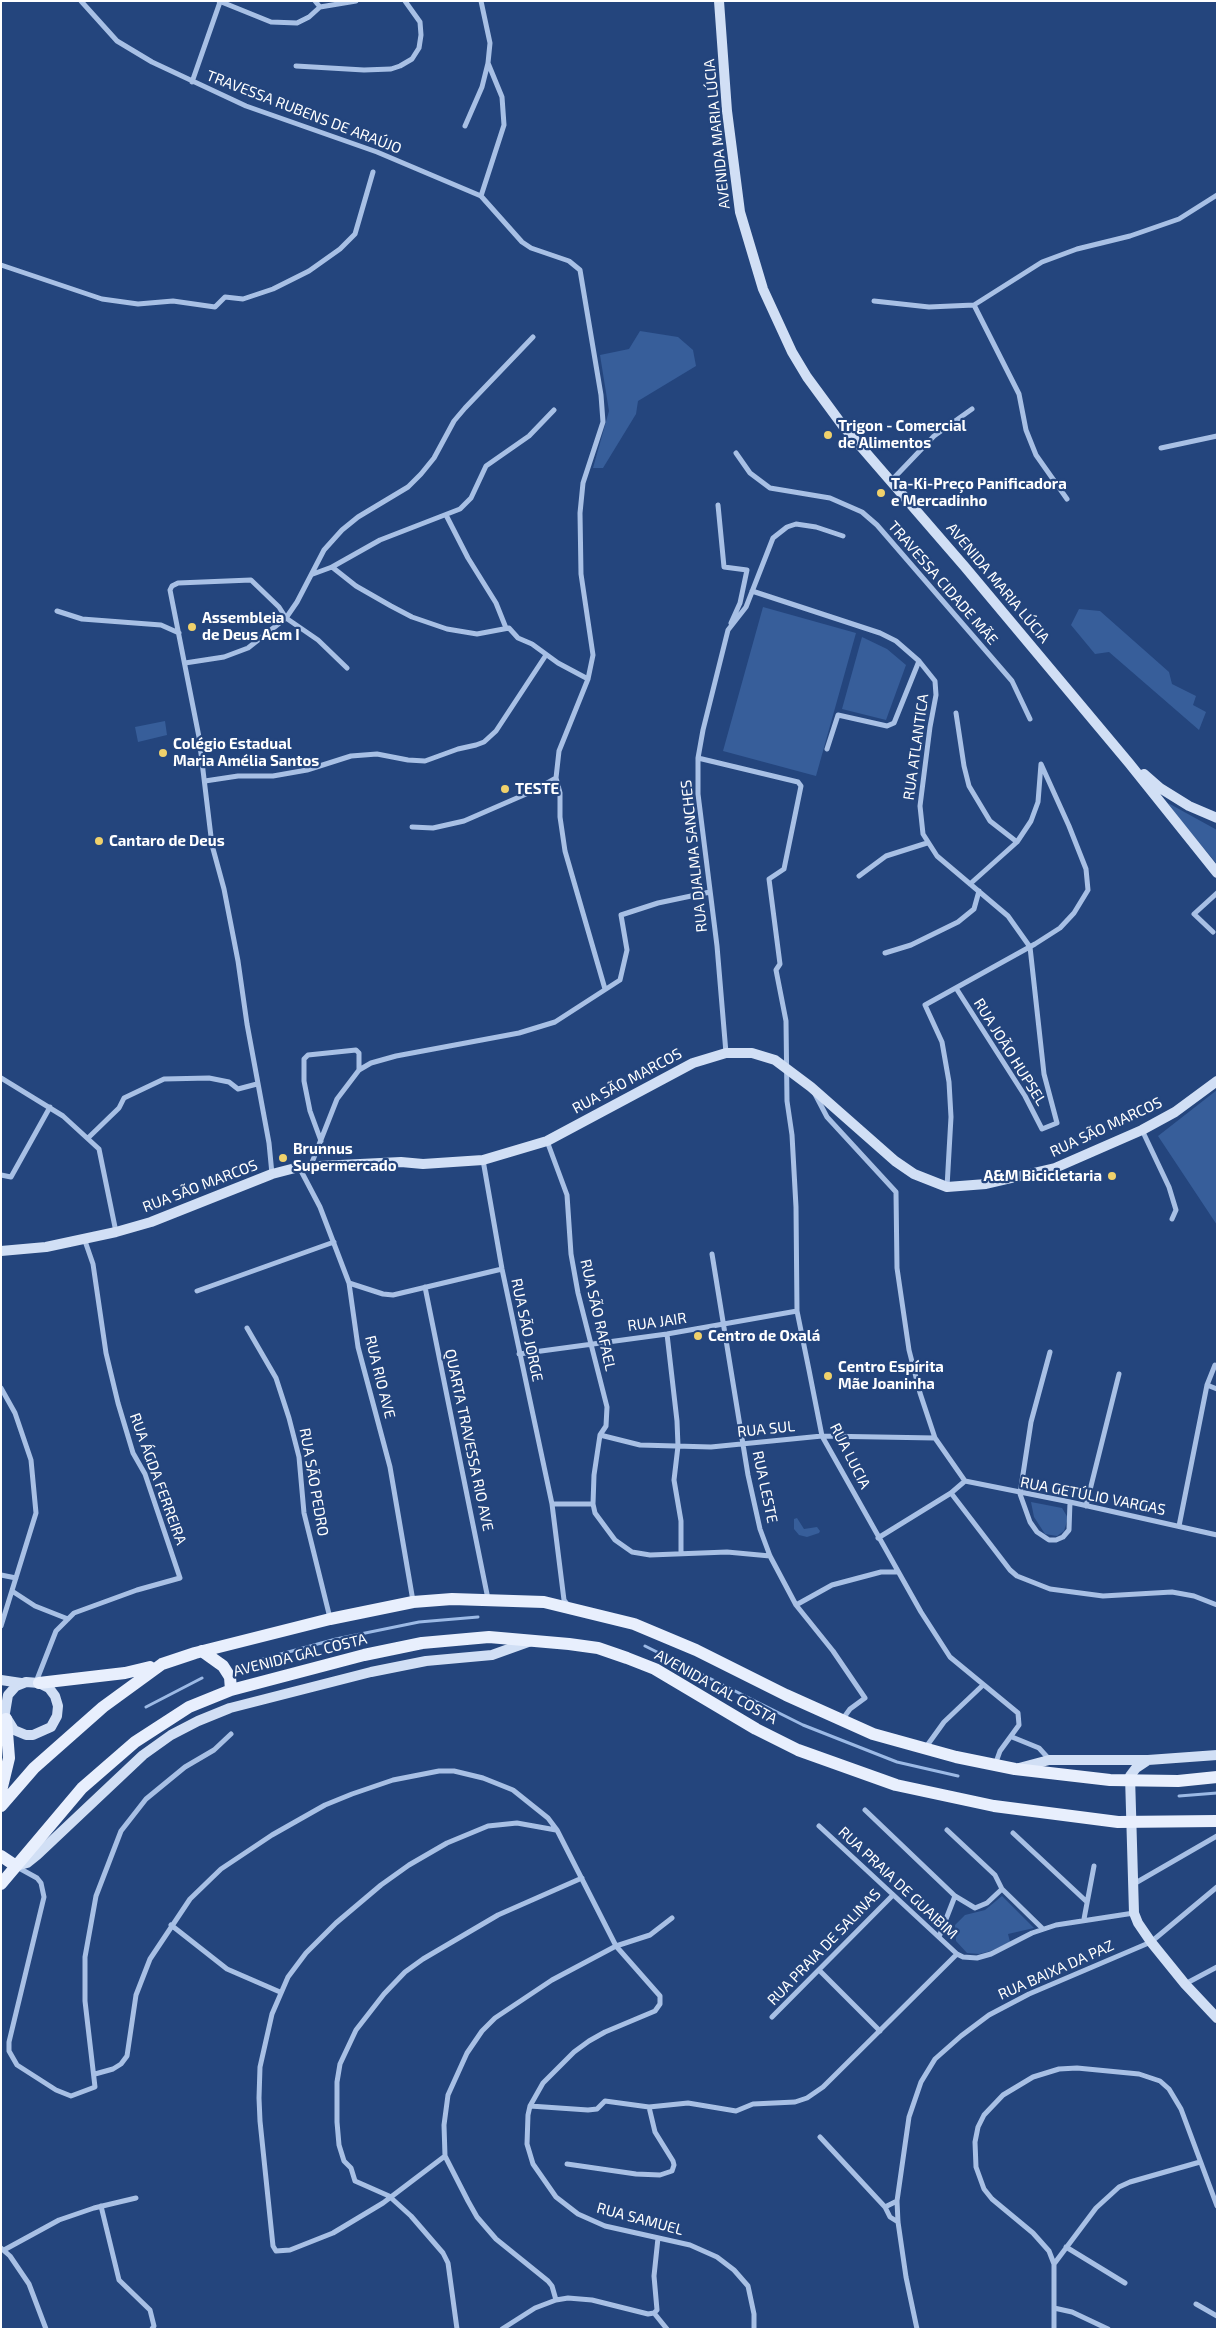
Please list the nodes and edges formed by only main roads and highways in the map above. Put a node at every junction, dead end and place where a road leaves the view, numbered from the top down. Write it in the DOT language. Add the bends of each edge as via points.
graph roads {
  1 [pos="719,1"];
  2 [pos="1129,763"];
  3 [pos="1217,818"];
  4 [pos="1217,874"];
  5 [pos="1217,1081"];
  6 [pos="1,1251"];
  7 [pos="535,1640"];
  8 [pos="202,1651"];
  9 [pos="162,1664"];
  10 [pos="1,1680"];
  11 [pos="22,1683"];
  12 [pos="40,1683"];
  13 [pos="232,1690"];
  14 [pos="218,1712"];
  15 [pos="4,1713"];
  16 [pos="1217,1755"];
  17 [pos="1148,1760"];
  18 [pos="1015,1769"];
  19 [pos="1217,1776"];
  20 [pos="1130,1781"];
  21 [pos="1,1791"];
  22 [pos="1,1806"];
  23 [pos="1217,1821"];
  24 [pos="1131,1823"];
  25 [pos="1,1856"];
  26 [pos="16,1866"];
  27 [pos="1,1884"];
  28 [pos="1217,2018"];
  1 -- 2 [label="main road, AVENIDA MARIA LÚCIA" via="734,180 740,212 763,288 806,377 843,426"];
  2 -- 3 [label="main road, AVENIDA MARIA LÚCIA" via="1160,788"];
  2 -- 4 [label="main road, AVENIDA MARIA LÚCIA"];
  5 -- 6 [label="main road, RUA SÃO MARCOS" via="1175,1112 1142,1130 1055,1168 986,1184 947,1186 914,1174 895,1161 786,1067 762,1055 726,1053 693,1063 547,1141 483,1160 299,1167 272,1174 151,1222 85,1241"];
  7 -- 13 [label="main road, AVENIDA GAL COSTA" via="489,1637 422,1643"];
  7 -- 14 [label="main road" via="492,1655 389,1668"];
  7 -- 24 [label="main road, AVENIDA GAL COSTA" via="598,1648 648,1666 798,1750 896,1785 994,1806"];
  8 -- 9 [label="main road, AVENIDA GAL COSTA"];
  8 -- 13 [label="main road" via="223,1666 230,1677"];
  8 -- 18 [label="main road, AVENIDA GAL COSTA" via="413,1602 488,1599 544,1602 634,1624 872,1734"];
  9 -- 12 [label="main road" via="125,1674"];
  9 -- 22 [label="main road, AVENIDA GAL COSTA" via="103,1707 34,1768"];
  10 -- 11 [label="main road"];
  11 -- 12 [label="main road"];
  11 -- 15 [label="main road" via="8,1695"];
  12 -- 15 [label="main road" via="56,1696 57,1716 51,1728 39,1734 26,1735 14,1730"];
  13 -- 14 [label="main road" via="228,1703"];
  13 -- 26 [label="main road, AVENIDA GAL COSTA" via="189,1708 110,1761 59,1812"];
  14 -- 26 [label="main road" via="171,1735 143,1755 27,1864"];
  15 -- 21 [label="main road" via="9,1758"];
  16 -- 17 [label="main road"];
  17 -- 18 [label="main road" via="1050,1760"];
  17 -- 20 [label="main road" via="1132,1772"];
  18 -- 20 [label="main road, AVENIDA GAL COSTA"];
  19 -- 20 [label="main road, AVENIDA GAL COSTA" via="1178,1781"];
  20 -- 24 [label="main road"];
  23 -- 24 [label="main road, AVENIDA GAL COSTA"];
  24 -- 28 [label="main road" via="1132,1885 1138,1923 1185,1984"];
  25 -- 26 [label="main road"];
  26 -- 27 [label="main road, AVENIDA GAL COSTA"];
}
